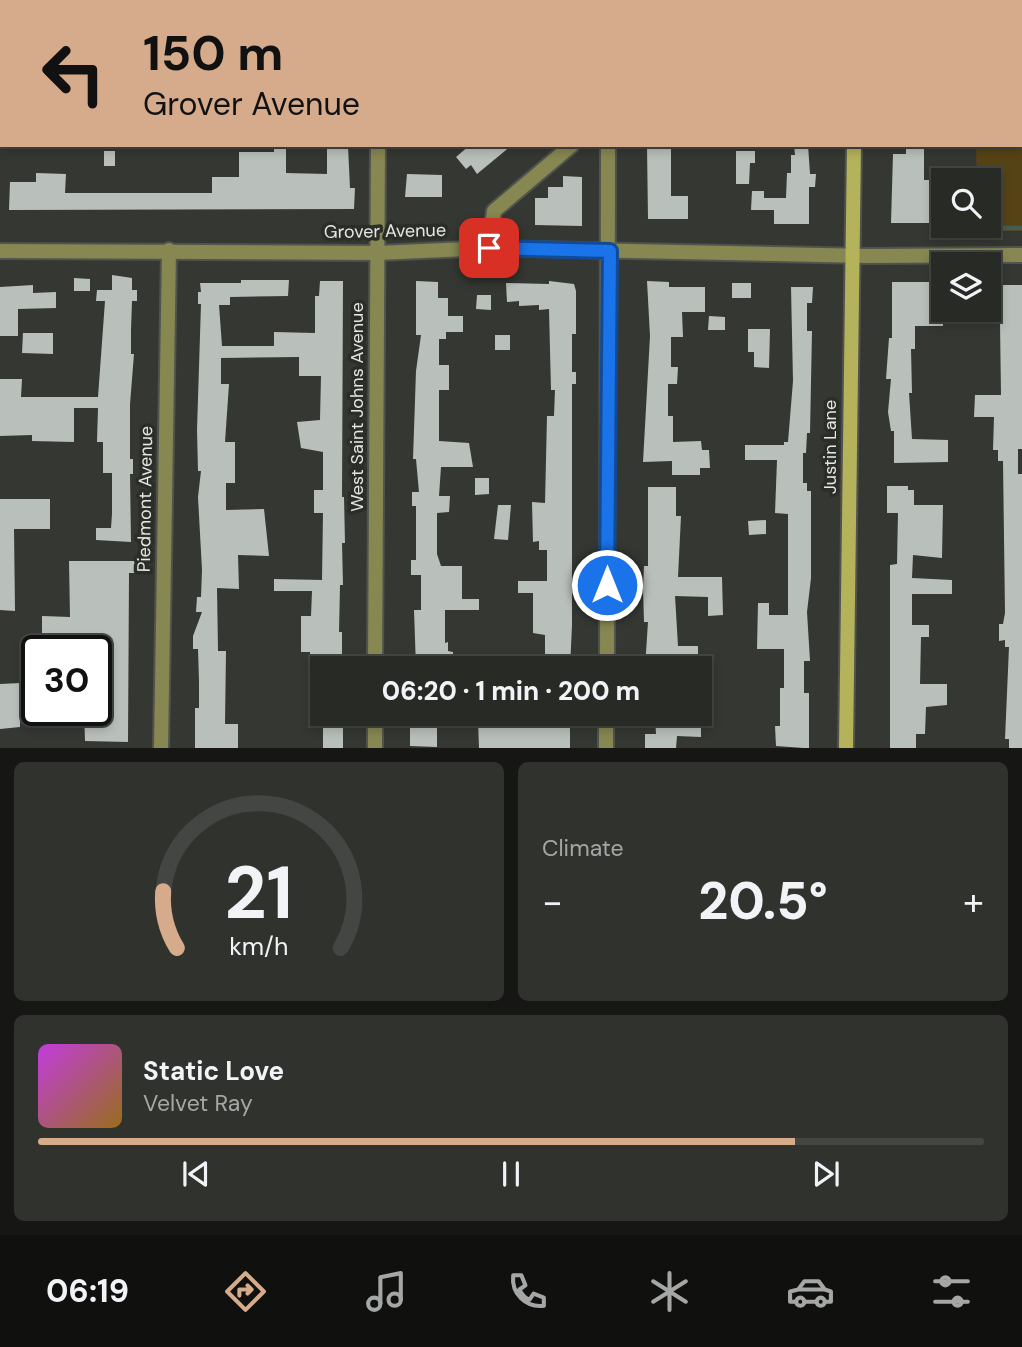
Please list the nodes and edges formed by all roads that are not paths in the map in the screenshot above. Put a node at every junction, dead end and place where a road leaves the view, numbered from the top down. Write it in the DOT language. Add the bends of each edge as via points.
graph roads {
  1 [pos="378,147"];
  2 [pos="570,147"];
  3 [pos="608,147"];
  4 [pos="853,147"];
  5 [pos="489,248"];
  6 [pos="169,250"];
  7 [pos="0,251"];
  8 [pos="610,251"];
  9 [pos="378,253"];
  10 [pos="850,255"];
  11 [pos="1022,255"];
  12 [pos="375,656"];
  13 [pos="607,656"];
  14 [pos="375,726"];
  15 [pos="606,726"];
  16 [pos="161,748"];
  17 [pos="375,748"];
  18 [pos="606,748"];
  19 [pos="846,748"];
  1 -- 9 [label="street, West Saint Johns Avenue"];
  2 -- 5 [label="street" via="494,211"];
  3 -- 8 [label="street"];
  4 -- 10 [label="street, Justin Lane"];
  5 -- 8 [label="street, Grover Avenue"];
  5 -- 9 [label="street, Grover Avenue"];
  6 -- 7 [label="street, Grover Avenue"];
  6 -- 9 [label="street, Grover Avenue"];
  6 -- 16 [label="street, Piedmont Avenue"];
  8 -- 10 [label="street, Grover Avenue"];
  8 -- 13 [label="street"];
  9 -- 12 [label="street, West Saint Johns Avenue"];
  10 -- 11 [label="street, Grover Avenue"];
  10 -- 19 [label="street, Justin Lane"];
  14 -- 17 [label="street"];
  15 -- 18 [label="street"];
}
